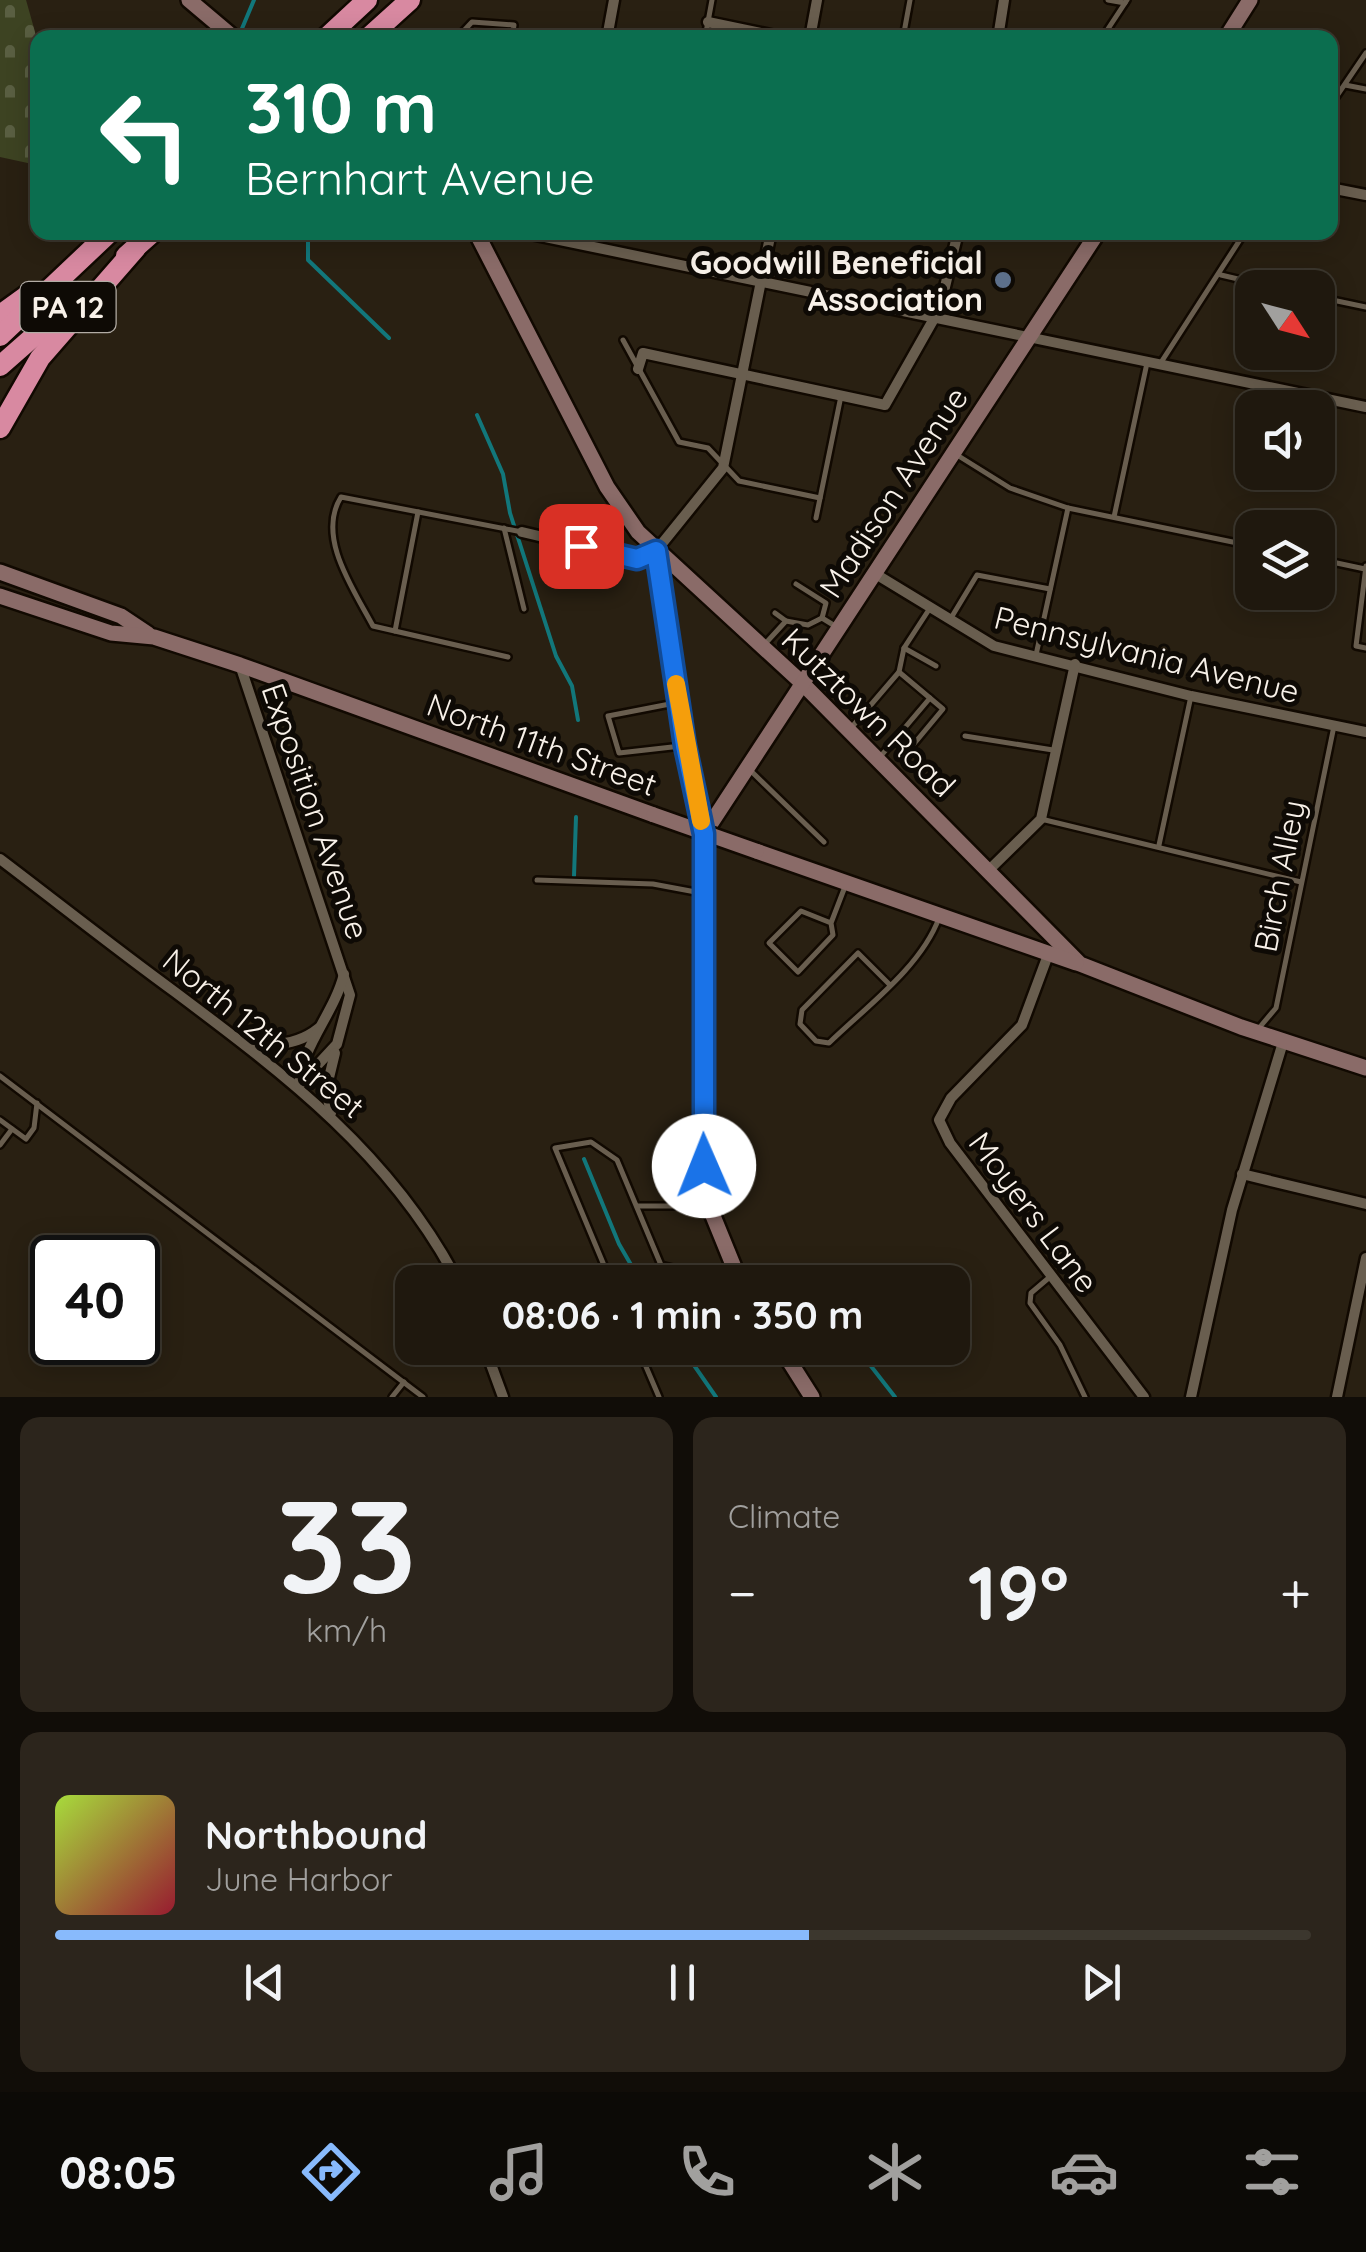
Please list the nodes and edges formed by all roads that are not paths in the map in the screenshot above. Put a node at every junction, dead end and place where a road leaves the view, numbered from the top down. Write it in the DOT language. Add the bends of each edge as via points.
graph roads {
  1 [pos="189,0"];
  2 [pos="367,0"];
  3 [pos="410,0"];
  4 [pos="614,0"];
  5 [pos="712,0"];
  6 [pos="817,0"];
  7 [pos="910,0"];
  8 [pos="1004,0"];
  9 [pos="1108,0"];
  10 [pos="1250,0"];
  11 [pos="1126,2"];
  12 [pos="708,22"];
  13 [pos="224,30"];
  14 [pos="334,30"];
  15 [pos="377,30"];
  16 [pos="464,30"];
  17 [pos="513,30"];
  18 [pos="608,30"];
  19 [pos="706,30"];
  20 [pos="746,30"];
  21 [pos="811,30"];
  22 [pos="904,30"];
  23 [pos="999,30"];
  24 [pos="1107,30"];
  25 [pos="1231,30"];
  26 [pos="1366,53"];
  27 [pos="1345,85"];
  28 [pos="1366,89"];
  29 [pos="1338,95"];
  30 [pos="1338,190"];
  31 [pos="1366,196"];
  32 [pos="102,240"];
  33 [pos="144,240"];
  34 [pos="480,240"];
  35 [pos="581,240"];
  36 [pos="769,240"];
  37 [pos="956,240"];
  38 [pos="1093,240"];
  39 [pos="1240,240"];
  40 [pos="136,248"];
  41 [pos="92,250"];
  42 [pos="1220,275"];
  43 [pos="1235,278"];
  44 [pos="761,282"];
  45 [pos="1335,300"];
  46 [pos="1366,306"];
  47 [pos="0,315"];
  48 [pos="930,318"];
  49 [pos="0,336"];
  50 [pos="1028,338"];
  51 [pos="623,340"];
  52 [pos="1147,362"];
  53 [pos="1160,364"];
  54 [pos="0,366"];
  55 [pos="638,369"];
  56 [pos="742,375"];
  57 [pos="840,396"];
  58 [pos="1366,407"];
  59 [pos="0,428"];
  60 [pos="952,452"];
  61 [pos="724,468"];
  62 [pos="820,498"];
  63 [pos="1068,508"];
  64 [pos="418,512"];
  65 [pos="1114,517"];
  66 [pos="816,518"];
  67 [pos="504,528"];
  68 [pos="522,532"];
  69 [pos="1235,542"];
  70 [pos="656,551"];
  71 [pos="1335,562"];
  72 [pos="1366,567"];
  73 [pos="0,572"];
  74 [pos="874,573"];
  75 [pos="796,584"];
  76 [pos="1051,589"];
  77 [pos="0,596"];
  78 [pos="524,608"];
  79 [pos="930,608"];
  80 [pos="775,613"];
  81 [pos="822,618"];
  82 [pos="949,620"];
  83 [pos="786,621"];
  84 [pos="837,628"];
  85 [pos="395,632"];
  86 [pos="154,637"];
  87 [pos="763,646"];
  88 [pos="904,648"];
  89 [pos="1366,648"];
  90 [pos="1036,655"];
  91 [pos="508,657"];
  92 [pos="1075,664"];
  93 [pos="240,666"];
  94 [pos="936,666"];
  95 [pos="899,672"];
  96 [pos="801,682"];
  97 [pos="1191,696"];
  98 [pos="930,698"];
  99 [pos="678,702"];
  100 [pos="1334,726"];
  101 [pos="849,730"];
  102 [pos="1366,732"];
  103 [pos="965,736"];
  104 [pos="913,745"];
  105 [pos="685,746"];
  106 [pos="1056,750"];
  107 [pos="879,759"];
  108 [pos="745,766"];
  109 [pos="1042,819"];
  110 [pos="704,834"];
  111 [pos="824,842"];
  112 [pos="1159,844"];
  113 [pos="0,858"];
  114 [pos="990,869"];
  115 [pos="537,880"];
  116 [pos="847,882"];
  117 [pos="1301,882"];
  118 [pos="704,894"];
  119 [pos="940,916"];
  120 [pos="831,923"];
  121 [pos="1048,955"];
  122 [pos="1080,964"];
  123 [pos="344,973"];
  124 [pos="889,984"];
  125 [pos="330,1016"];
  126 [pos="1258,1030"];
  127 [pos="1284,1039"];
  128 [pos="241,1040"];
  129 [pos="337,1044"];
  130 [pos="1366,1066"];
  131 [pos="0,1076"];
  132 [pos="298,1085"];
  133 [pos="37,1104"];
  134 [pos="0,1120"];
  135 [pos="338,1122"];
  136 [pos="12,1129"];
  137 [pos="0,1144"];
  138 [pos="1242,1174"];
  139 [pos="1366,1204"];
  140 [pos="637,1206"];
  141 [pos="709,1206"];
  142 [pos="1366,1258"];
  143 [pos="448,1265"];
  144 [pos="604,1265"];
  145 [pos="661,1265"];
  146 [pos="733,1265"];
  147 [pos="1051,1276"];
  148 [pos="491,1365"];
  149 [pos="645,1365"];
  150 [pos="792,1365"];
  151 [pos="404,1382"];
  152 [pos="392,1397"];
  153 [pos="424,1397"];
  154 [pos="503,1397"];
  155 [pos="658,1397"];
  156 [pos="812,1397"];
  157 [pos="1085,1397"];
  158 [pos="1144,1397"];
  159 [pos="1191,1397"];
  160 [pos="1336,1397"];
  1 -- 13 [label="main road"];
  2 -- 14 [label="highway"];
  3 -- 15 [label="highway"];
  4 -- 18 [label="street"];
  5 -- 12 [label="lane"];
  6 -- 21 [label="street"];
  7 -- 22 [label="lane"];
  8 -- 23 [label="street"];
  9 -- 11 [label="lane"];
  10 -- 25 [label="main road"];
  11 -- 24 [label="lane"];
  12 -- 19 [label="lane"];
  12 -- 20 [label="street"];
  16 -- 17 [label="lane" via="472,22 514,25"];
  26 -- 27 [label="lane"];
  27 -- 28 [label="lane"];
  27 -- 29 [label="lane"];
  30 -- 31 [label="street"];
  32 -- 41 [label="highway, PA 12"];
  33 -- 40 [label="highway, PA 12"];
  34 -- 70 [label="main road, Kutztown Road" via="606,487"];
  35 -- 44 [label="street"];
  36 -- 44 [label="street"];
  37 -- 48 [label="street" via="943,300"];
  38 -- 50 [label="main road, Madison Avenue"];
  39 -- 42 [label="lane"];
  40 -- 54 [label="highway, PA 12"];
  40 -- 59 [label="highway" via="53,342"];
  41 -- 47 [label="highway"];
  41 -- 49 [label="highway, PA 12"];
  42 -- 43 [label="lane"];
  42 -- 53 [label="lane"];
  44 -- 48 [label="street"];
  44 -- 56 [label="street"];
  45 -- 46 [label="lane"];
  48 -- 50 [label="street"];
  48 -- 57 [label="street" via="885,405"];
  50 -- 52 [label="street"];
  50 -- 60 [label="main road, Madison Avenue"];
  51 -- 55 [label="lane"];
  52 -- 53 [label="street"];
  52 -- 65 [label="lane"];
  53 -- 58 [label="street"];
  55 -- 56 [label="street" via="643,353"];
  55 -- 61 [label="lane" via="679,442 708,448"];
  56 -- 57 [label="street"];
  56 -- 61 [label="street"];
  57 -- 62 [label="lane"];
  60 -- 63 [label="lane" via="1010,488"];
  60 -- 74 [label="main road, Madison Avenue"];
  61 -- 62 [label="lane" via="739,480"];
  61 -- 70 [label="street"];
  62 -- 66 [label="lane"];
  63 -- 65 [label="lane"];
  63 -- 76 [label="lane"];
  64 -- 67 [label="lane"];
  64 -- 85 [label="lane"];
  64 -- 85 [label="lane" via="341,497 334,508 344,574 373,626"];
  65 -- 69 [label="lane"];
  67 -- 68 [label="lane"];
  67 -- 78 [label="lane"];
  68 -- 70 [label="street" via="637,559"];
  70 -- 87 [label="main road, Kutztown Road"];
  70 -- 99 [label="main road"];
  71 -- 72 [label="lane"];
  72 -- 89 [label="lane" via="1356,646"];
  73 -- 86 [label="main road, North 11th Street" via="120,616"];
  74 -- 79 [label="street, Pennsylvania Avenue"];
  74 -- 84 [label="main road, Madison Avenue"];
  75 -- 81 [label="lane" via="826,603"];
  76 -- 82 [label="lane" via="978,575"];
  76 -- 90 [label="lane"];
  77 -- 86 [label="main road, North 11th Street" via="111,633"];
  79 -- 82 [label="street, Pennsylvania Avenue"];
  79 -- 88 [label="lane"];
  80 -- 83 [label="lane"];
  81 -- 83 [label="lane" via="808,626"];
  81 -- 84 [label="lane"];
  82 -- 90 [label="street, Pennsylvania Avenue" via="994,646"];
  83 -- 87 [label="lane"];
  84 -- 96 [label="main road, Madison Avenue"];
  85 -- 91 [label="lane"];
  86 -- 93 [label="main road, North 11th Street"];
  87 -- 96 [label="main road, Kutztown Road"];
  88 -- 94 [label="lane"];
  88 -- 95 [label="lane"];
  90 -- 92 [label="street, Pennsylvania Avenue"];
  92 -- 97 [label="street, Pennsylvania Avenue"];
  92 -- 106 [label="street"];
  93 -- 116 [label="main road, North 11th Street, bridge"];
  93 -- 123 [label="street, Exposition Avenue"];
  95 -- 98 [label="lane"];
  95 -- 101 [label="lane"];
  96 -- 101 [label="main road, Kutztown Road"];
  96 -- 108 [label="main road, Madison Avenue"];
  97 -- 100 [label="street, Pennsylvania Avenue"];
  97 -- 112 [label="lane"];
  98 -- 104 [label="lane" via="943,709"];
  98 -- 107 [label="lane"];
  99 -- 105 [label="main road"];
  99 -- 105 [label="lane" via="608,716 620,753"];
  100 -- 102 [label="street, Pennsylvania Avenue"];
  100 -- 117 [label="lane, Birch Alley"];
  101 -- 107 [label="main road, Kutztown Road"];
  103 -- 106 [label="lane"];
  105 -- 110 [label="main road"];
  106 -- 109 [label="street"];
  107 -- 114 [label="main road, Kutztown Road"];
  108 -- 110 [label="main road, Madison Avenue"];
  108 -- 111 [label="lane"];
  109 -- 112 [label="lane"];
  109 -- 114 [label="street"];
  110 -- 118 [label="main road"];
  112 -- 117 [label="lane"];
  113 -- 128 [label="street, North 12th Street"];
  114 -- 122 [label="main road, Kutztown Road"];
  115 -- 118 [label="lane" via="653,884"];
  116 -- 119 [label="main road, North 11th Street"];
  116 -- 120 [label="lane"];
  117 -- 126 [label="lane, Birch Alley" via="1276,1008"];
  118 -- 141 [label="main road"];
  119 -- 121 [label="main road, North 11th Street"];
  119 -- 124 [label="lane" via="931,941"];
  120 -- 120 [label="lane" via="800,912 769,944 798,972 833,935"];
  121 -- 122 [label="main road, North 11th Street"];
  121 -- 147 [label="street, Moyers Lane" via="1022,1026 938,1120"];
  122 -- 126 [label="main road, Kutztown Road"];
  123 -- 125 [label="street, Exposition Avenue"];
  123 -- 129 [label="street, Exposition Avenue" via="350,1003"];
  124 -- 124 [label="lane" via="829,1043 816,1041 800,1024 802,1010 858,953"];
  125 -- 128 [label="street" via="312,1034 289,1043"];
  125 -- 132 [label="street, Exposition Avenue" via="300,1066"];
  126 -- 127 [label="main road, Kutztown Road"];
  127 -- 130 [label="main road, Kutztown Road"];
  127 -- 138 [label="street"];
  128 -- 132 [label="street, North 12th Street"];
  129 -- 132 [label="street, Exposition Avenue"];
  129 -- 135 [label="street" via="326,1090"];
  131 -- 133 [label="lane"];
  132 -- 135 [label="street, North 12th Street"];
  133 -- 136 [label="lane" via="26,1139"];
  133 -- 151 [label="lane"];
  134 -- 136 [label="lane"];
  135 -- 143 [label="street, North 12th Street" via="404,1194"];
  136 -- 137 [label="lane"];
  138 -- 139 [label="street"];
  138 -- 159 [label="street"];
  140 -- 141 [label="lane"];
  140 -- 144 [label="lane" via="618,1160 591,1142 555,1148"];
  140 -- 145 [label="lane"];
  141 -- 146 [label="main road"];
  142 -- 160 [label="street"];
  147 -- 157 [label="lane" via="1031,1293 1030,1303"];
  147 -- 158 [label="street, Moyers Lane"];
  148 -- 154 [label="street"];
  149 -- 155 [label="lane"];
  150 -- 156 [label="main road"];
  151 -- 152 [label="lane"];
  151 -- 153 [label="lane"];
}
